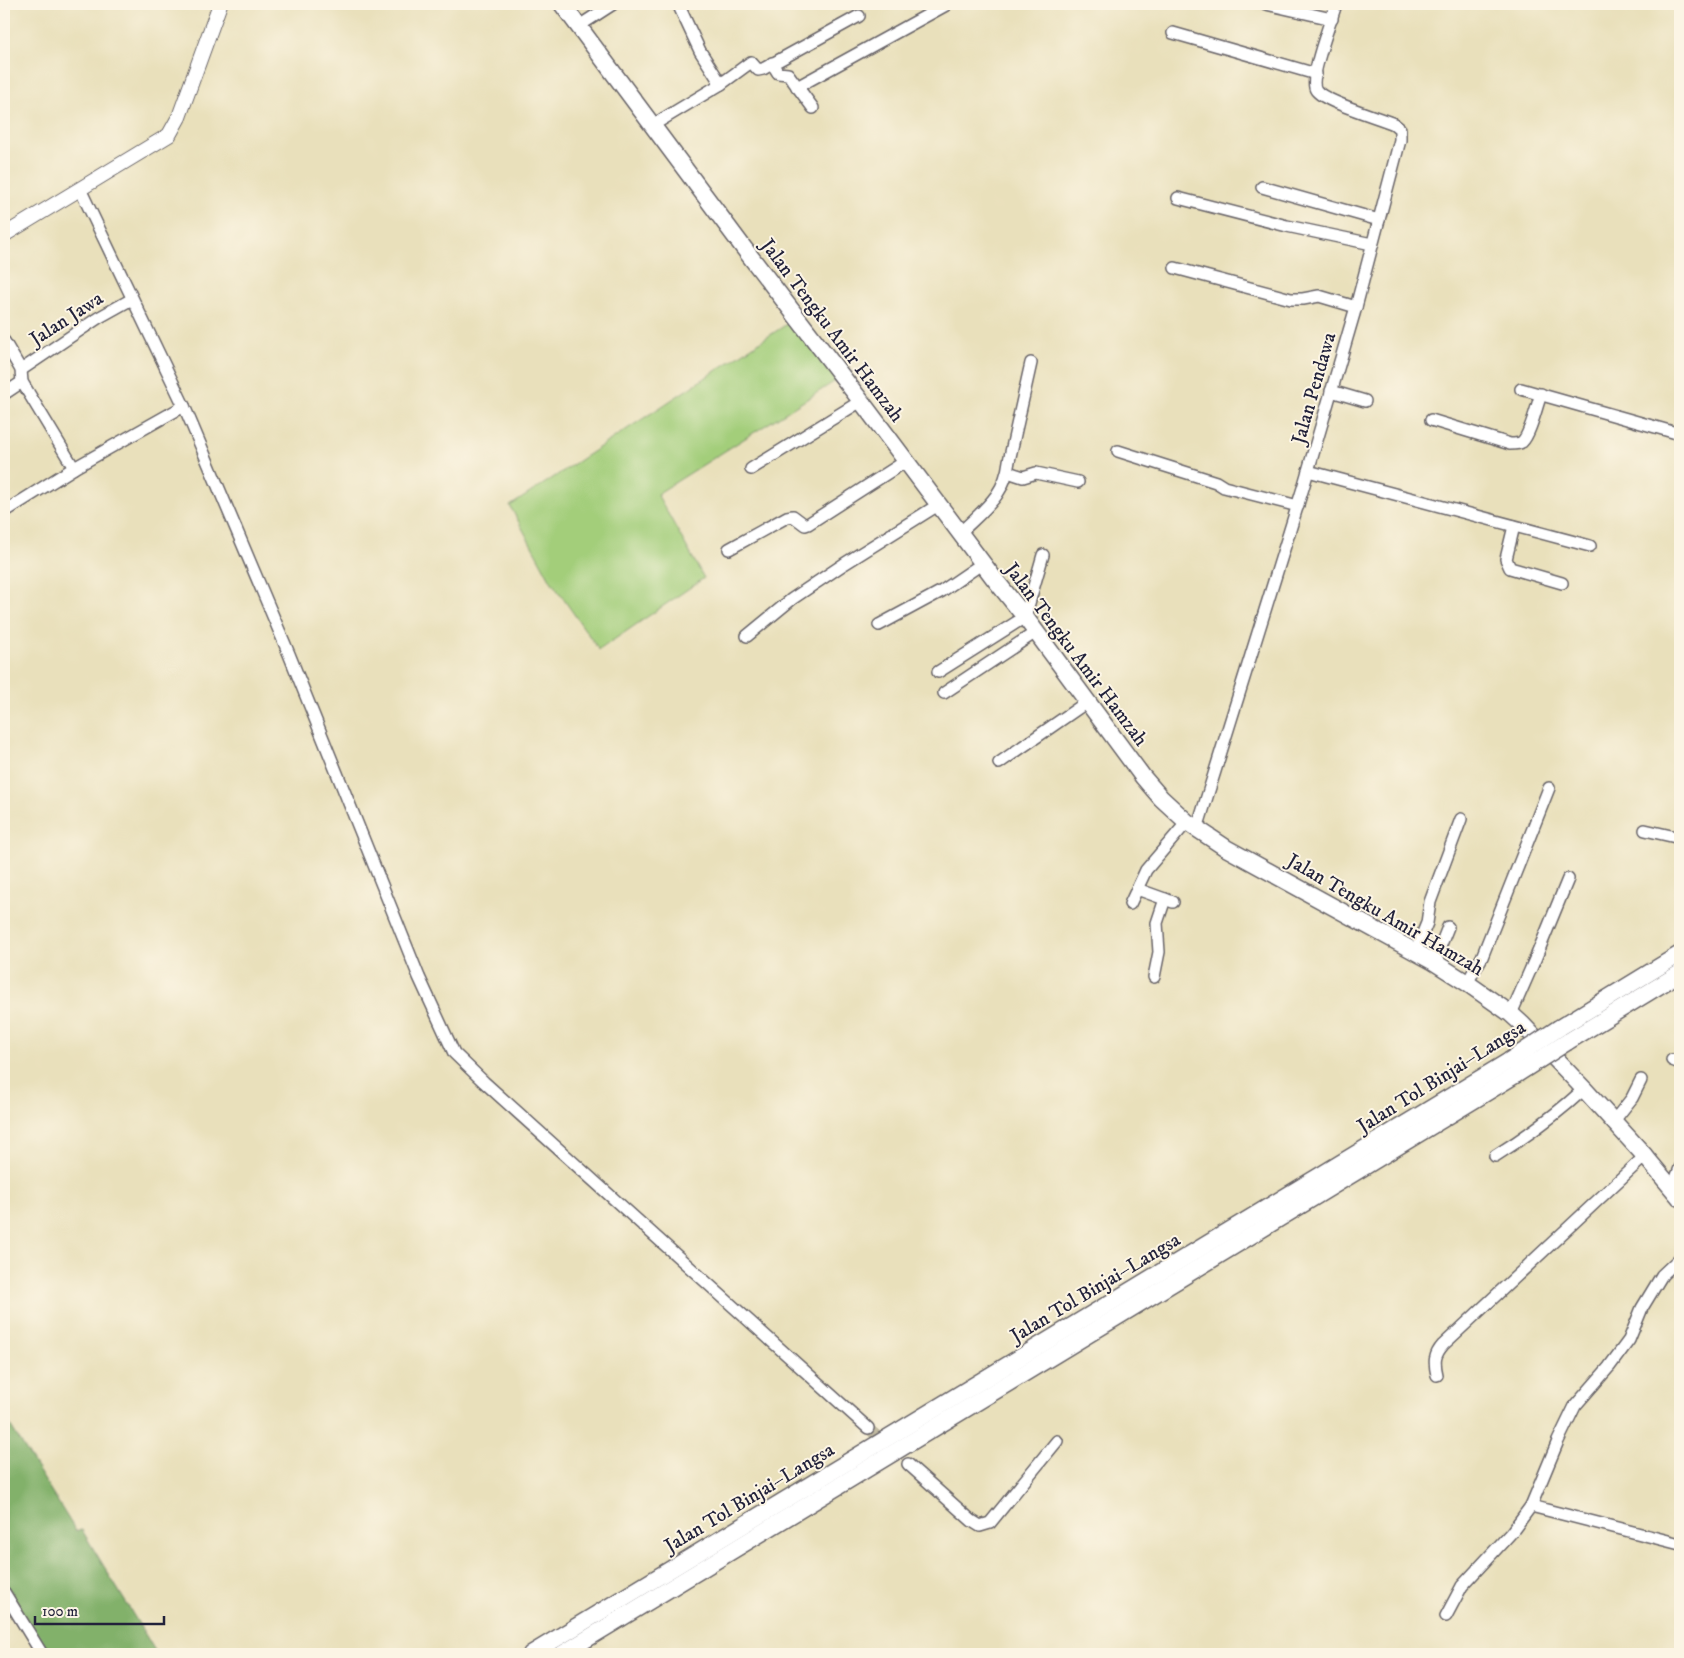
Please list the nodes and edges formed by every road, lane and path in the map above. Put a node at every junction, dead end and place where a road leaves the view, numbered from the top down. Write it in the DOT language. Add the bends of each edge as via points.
graph roads {
  1 [pos="220,4"];
  2 [pos="562,4"];
  3 [pos="613,4"];
  4 [pos="678,4"];
  5 [pos="1266,4"];
  6 [pos="1336,4"];
  7 [pos="946,5"];
  8 [pos="859,16"];
  9 [pos="1332,19"];
  10 [pos="579,26"];
  11 [pos="1173,33"];
  12 [pos="772,63"];
  13 [pos="1316,74"];
  14 [pos="721,84"];
  15 [pos="798,87"];
  16 [pos="813,108"];
  17 [pos="653,125"];
  18 [pos="1262,186"];
  19 [pos="80,190"];
  20 [pos="1178,198"];
  21 [pos="1379,220"];
  22 [pos="4,235"];
  23 [pos="1372,244"];
  24 [pos="1176,268"];
  25 [pos="132,299"];
  26 [pos="1356,306"];
  27 [pos="4,341"];
  28 [pos="1031,363"];
  29 [pos="21,376"];
  30 [pos="1521,389"];
  31 [pos="1331,391"];
  32 [pos="4,394"];
  33 [pos="1540,394"];
  34 [pos="861,401"];
  35 [pos="1365,401"];
  36 [pos="184,406"];
  37 [pos="1431,420"];
  38 [pos="1680,434"];
  39 [pos="1118,451"];
  40 [pos="906,461"];
  41 [pos="74,468"];
  42 [pos="751,469"];
  43 [pos="1308,471"];
  44 [pos="1008,472"];
  45 [pos="1078,482"];
  46 [pos="938,505"];
  47 [pos="1298,506"];
  48 [pos="4,512"];
  49 [pos="1514,526"];
  50 [pos="960,532"];
  51 [pos="1590,546"];
  52 [pos="729,549"];
  53 [pos="1043,555"];
  54 [pos="983,563"];
  55 [pos="1562,583"];
  56 [pos="1025,617"];
  57 [pos="879,625"];
  58 [pos="1036,632"];
  59 [pos="747,636"];
  60 [pos="938,672"];
  61 [pos="944,693"];
  62 [pos="1087,702"];
  63 [pos="999,763"];
  64 [pos="1550,788"];
  65 [pos="1461,819"];
  66 [pos="1192,825"];
  67 [pos="1645,830"];
  68 [pos="1680,838"];
  69 [pos="1568,879"];
  70 [pos="1136,889"];
  71 [pos="1130,904"];
  72 [pos="1448,927"];
  73 [pos="1415,952"];
  74 [pos="1680,954"];
  75 [pos="1434,962"];
  76 [pos="1680,973"];
  77 [pos="1154,977"];
  78 [pos="1467,983"];
  79 [pos="1511,1014"];
  80 [pos="1563,1035"];
  81 [pos="1641,1080"];
  82 [pos="1584,1089"];
  83 [pos="1613,1122"];
  84 [pos="1495,1156"];
  85 [pos="1645,1156"];
  86 [pos="1680,1168"];
  87 [pos="1676,1194"];
  88 [pos="1680,1258"];
  89 [pos="1118,1308"];
  90 [pos="1438,1375"];
  91 [pos="868,1428"];
  92 [pos="1057,1441"];
  93 [pos="908,1464"];
  94 [pos="1531,1506"];
  95 [pos="1680,1544"];
  96 [pos="4,1592"];
  97 [pos="1446,1616"];
  98 [pos="42,1654"];
  99 [pos="531,1654"];
  100 [pos="562,1654"];
  1 -- 19 [label="main road" via="172,132"];
  2 -- 10 [label="highway, Jalan Tengku Amir Hamzah"];
  3 -- 10 [label="street"];
  4 -- 14 [label="street" via="700,51"];
  5 -- 9 [label="street"];
  6 -- 9 [label="street, Jalan Pendawa"];
  7 -- 15 [label="street"];
  8 -- 12 [label="street"];
  9 -- 13 [label="street, Jalan Pendawa"];
  10 -- 17 [label="highway, Jalan Tengku Amir Hamzah"];
  11 -- 13 [label="street"];
  12 -- 14 [label="street" via="760,70 751,62"];
  12 -- 15 [label="street" via="778,73 788,74"];
  13 -- 21 [label="street, Jalan Pendawa" via="1314,86 1319,93 1400,129"];
  14 -- 17 [label="street"];
  15 -- 16 [label="street"];
  17 -- 34 [label="highway, Jalan Tengku Amir Hamzah"];
  18 -- 21 [label="street"];
  19 -- 22 [label="main road"];
  19 -- 25 [label="street"];
  20 -- 23 [label="street"];
  21 -- 23 [label="street, Jalan Pendawa"];
  23 -- 26 [label="street, Jalan Pendawa"];
  24 -- 26 [label="street" via="1291,299 1319,296"];
  25 -- 29 [label="street, Jalan Jawa" via="98,318"];
  25 -- 36 [label="street"];
  26 -- 31 [label="street, Jalan Pendawa"];
  27 -- 29 [label="street"];
  28 -- 44 [label="street"];
  29 -- 32 [label="street, Jalan Jawa"];
  29 -- 41 [label="street"];
  30 -- 33 [label="street"];
  31 -- 35 [label="street"];
  31 -- 43 [label="street, Jalan Pendawa"];
  33 -- 37 [label="street" via="1528,431 1522,442 1517,444"];
  33 -- 38 [label="street"];
  34 -- 40 [label="highway, Jalan Tengku Amir Hamzah"];
  34 -- 42 [label="street"];
  36 -- 41 [label="street"];
  36 -- 91 [label="street" via="293,663 419,977 454,1053"];
  39 -- 47 [label="street" via="1224,487"];
  40 -- 46 [label="highway, Jalan Tengku Amir Hamzah"];
  40 -- 52 [label="street" via="808,524 793,516 786,517"];
  41 -- 48 [label="street"];
  43 -- 47 [label="street, Jalan Pendawa"];
  43 -- 49 [label="street"];
  44 -- 45 [label="street" via="1022,477 1036,472"];
  44 -- 50 [label="street" via="999,494"];
  46 -- 50 [label="highway, Jalan Tengku Amir Hamzah"];
  46 -- 59 [label="street" via="844,564"];
  47 -- 66 [label="street, Jalan Pendawa"];
  49 -- 51 [label="street"];
  49 -- 55 [label="street" via="1506,559 1510,568"];
  50 -- 54 [label="highway, Jalan Tengku Amir Hamzah"];
  53 -- 56 [label="street"];
  54 -- 56 [label="highway, Jalan Tengku Amir Hamzah"];
  54 -- 57 [label="street" via="942,591"];
  56 -- 58 [label="highway, Jalan Tengku Amir Hamzah"];
  56 -- 60 [label="street"];
  58 -- 61 [label="street"];
  58 -- 62 [label="highway, Jalan Tengku Amir Hamzah"];
  62 -- 63 [label="street"];
  62 -- 66 [label="highway, Jalan Tengku Amir Hamzah" via="1148,783"];
  64 -- 78 [label="street" via="1482,956"];
  65 -- 73 [label="street"];
  66 -- 70 [label="street" via="1152,861"];
  66 -- 73 [label="highway, Jalan Tengku Amir Hamzah" via="1273,875"];
  67 -- 68 [label="street"];
  69 -- 79 [label="street"];
  70 -- 71 [label="street"];
  70 -- 77 [label="street" via="1169,900 1157,923 1159,952"];
  72 -- 75 [label="street"];
  73 -- 75 [label="highway, Jalan Tengku Amir Hamzah"];
  74 -- 80 [label="highway, Jalan Tol Binjai–Langsa"];
  75 -- 78 [label="highway, Jalan Tengku Amir Hamzah"];
  76 -- 80 [label="highway, Jalan Tol Binjai–Langsa"];
  78 -- 79 [label="highway, Jalan Tengku Amir Hamzah"];
  79 -- 82 [label="highway, Jalan Tengku Amir Hamzah"];
  80 -- 89 [label="highway, Jalan Tol Binjai–Langsa, bridge"];
  81 -- 83 [label="street"];
  82 -- 83 [label="highway, Jalan Tengku Amir Hamzah"];
  82 -- 84 [label="street" via="1538,1128"];
  83 -- 85 [label="highway, Jalan Tengku Amir Hamzah"];
  85 -- 87 [label="highway, Jalan Tengku Amir Hamzah"];
  85 -- 90 [label="street" via="1442,1345 1434,1363"];
  86 -- 87 [label="street"];
  88 -- 94 [label="street" via="1662,1275 1642,1308 1629,1340 1576,1406"];
  89 -- 99 [label="highway, Jalan Tol Binjai–Langsa"];
  89 -- 100 [label="highway, Jalan Tol Binjai–Langsa"];
  92 -- 93 [label="street" via="990,1523 980,1526"];
  94 -- 95 [label="street"];
  94 -- 97 [label="street" via="1512,1533 1462,1586"];
  96 -- 98 [label="street"];
}
